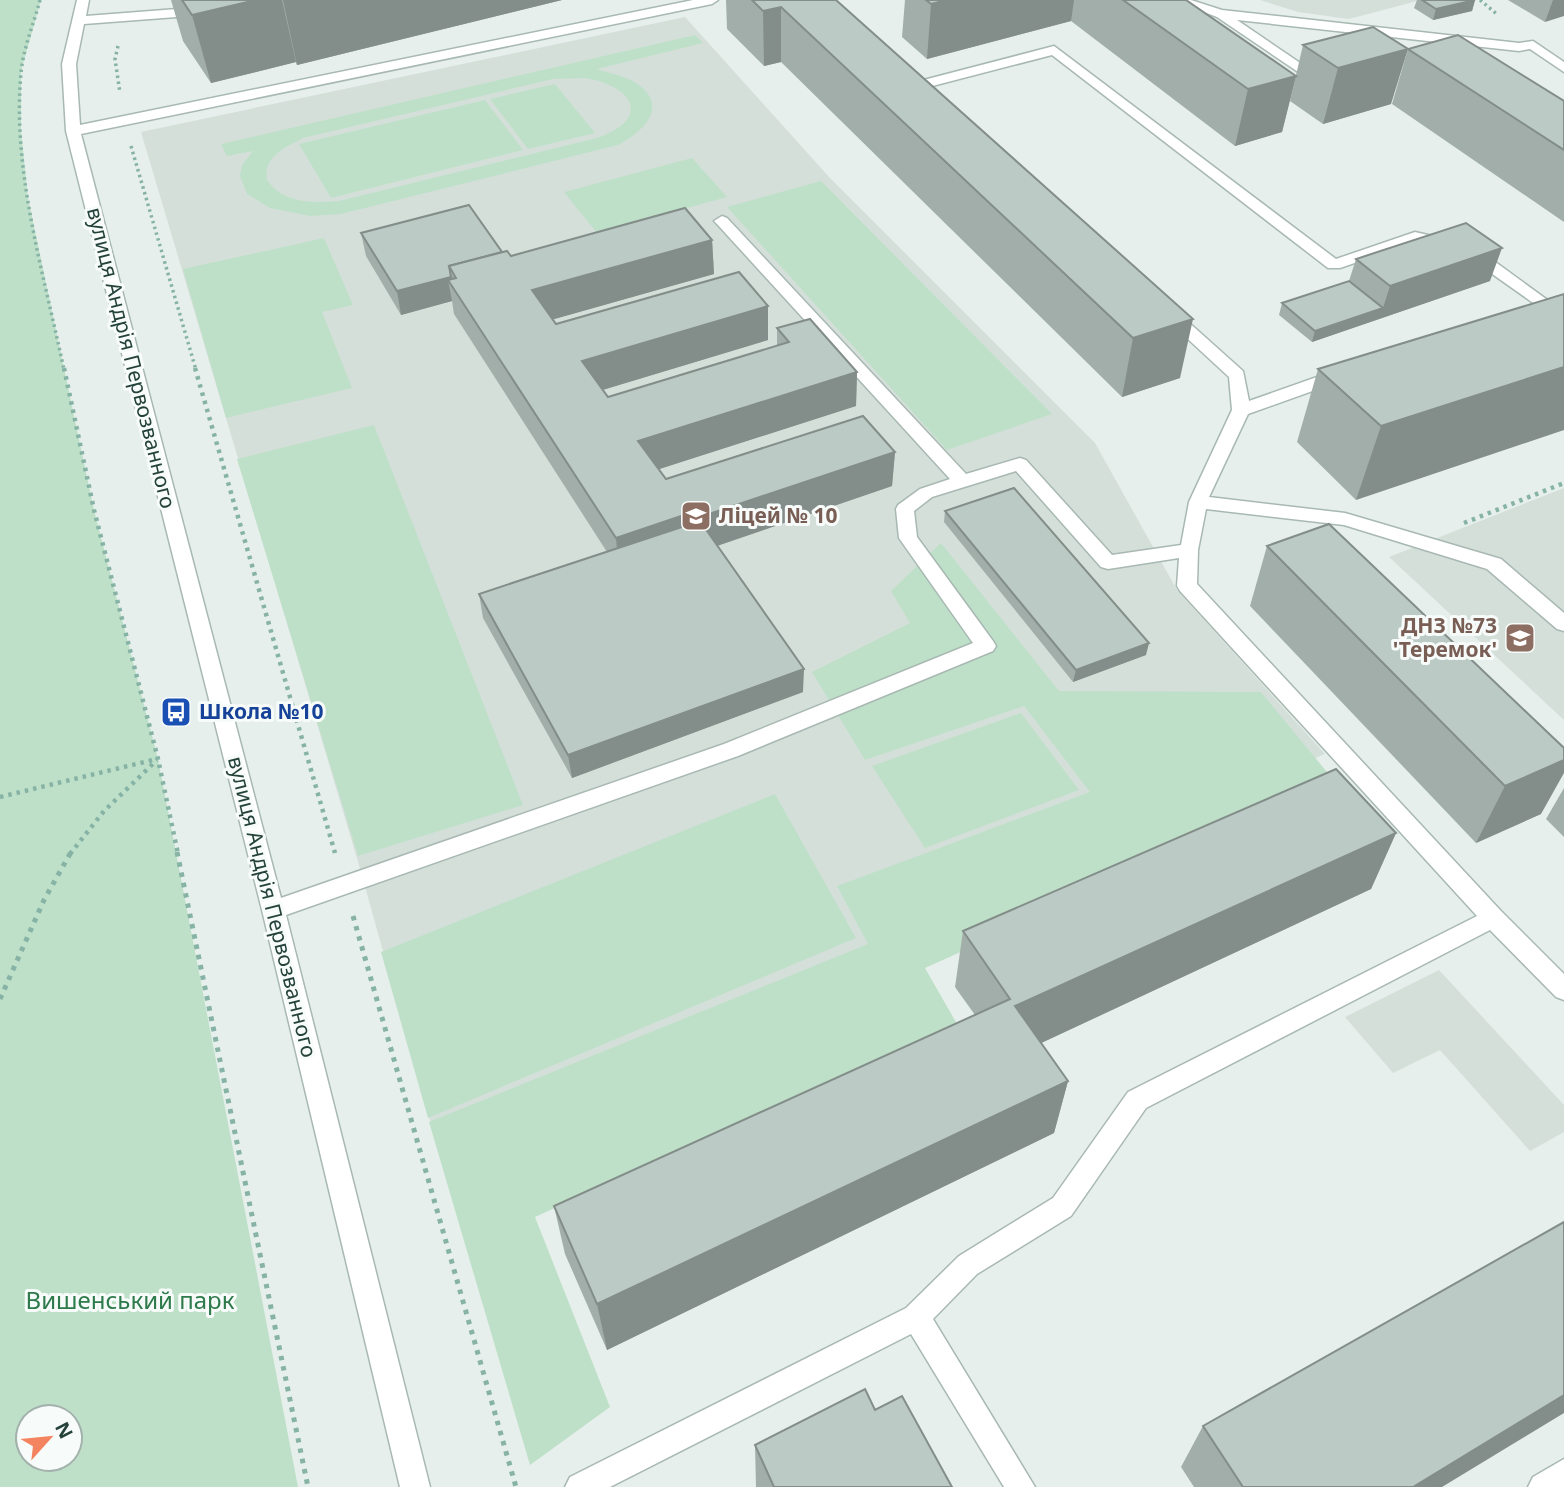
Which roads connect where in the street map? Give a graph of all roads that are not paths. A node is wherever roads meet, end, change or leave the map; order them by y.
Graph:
1 (712, 0) edge
2 (1178, 0) edge
3 (81, 10) edge
4 (217, 10) edge
5 (1220, 14) junction
6 (1519, 47) junction
7 (1482, 57) edge
8 (1564, 68) edge
9 (1337, 69) edge
10 (917, 86) edge
11 (73, 131) junction
12 (722, 221) dead end
13 (1564, 298) edge
14 (1155, 300) edge
15 (1545, 304) junction
16 (1519, 313) edge
17 (1360, 369) edge
18 (1241, 410) junction
19 (963, 482) junction
20 (1198, 502) junction
21 (1189, 550) junction
22 (1564, 624) edge
23 (273, 910) junction
24 (1493, 918) junction
25 (1564, 990) edge
26 (916, 1317) junction
27 (1564, 1473) edge
28 (415, 1487) edge
29 (580, 1487) edge
30 (1020, 1487) edge
31 (1543, 1487) edge

1 - 11 street
2 - 5 street
3 - 4 street
3 - 11 street, вулиця Андрія Первозванного
5 - 6 street
5 - 9 street
6 - 7 street
6 - 8 street
10 - 15 street
11 - 23 street, вулиця Андрія Первозванного
12 - 19 street
13 - 15 street
14 - 18 street
15 - 16 street
17 - 18 street
18 - 20 street
19 - 21 street
19 - 23 street
20 - 21 street
20 - 22 street
21 - 24 street
23 - 28 street, вулиця Андрія Первозванного
24 - 25 street
24 - 26 street
26 - 29 street
26 - 30 street
27 - 31 street

